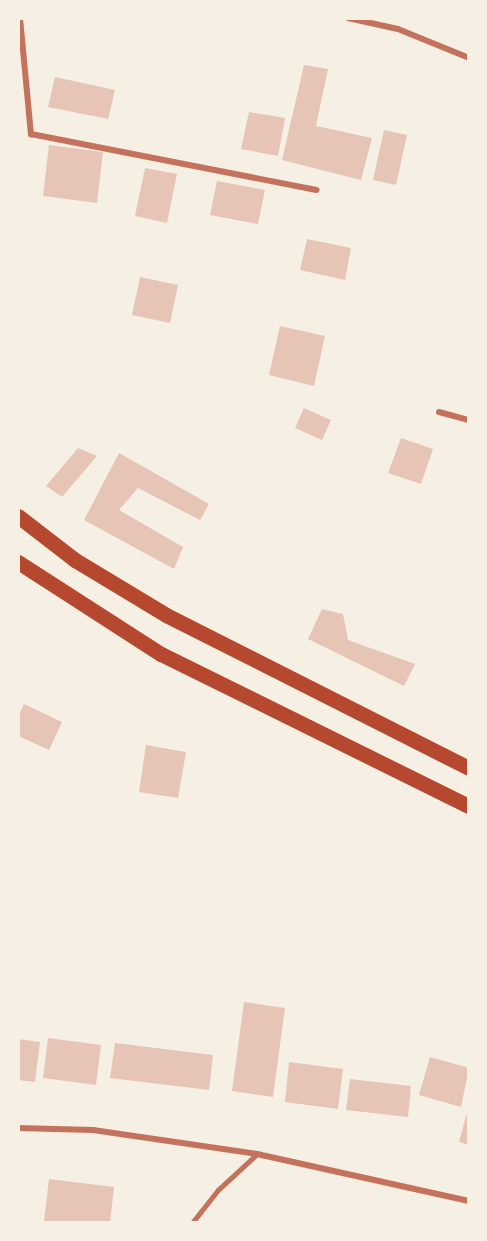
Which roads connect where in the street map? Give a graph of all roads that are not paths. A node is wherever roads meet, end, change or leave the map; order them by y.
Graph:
1 (20, 18) edge
2 (348, 18) edge
3 (469, 58) edge
4 (317, 190) dead end
5 (439, 412) dead end
6 (469, 420) edge
7 (18, 516) edge
8 (18, 562) edge
9 (469, 768) edge
10 (469, 806) edge
11 (18, 1128) edge
12 (257, 1154) junction
13 (469, 1201) edge
14 (192, 1223) edge

1 - 4 street
2 - 3 street
5 - 6 street
7 - 9 main road
8 - 10 main road
11 - 12 street
12 - 13 street
12 - 14 lane

